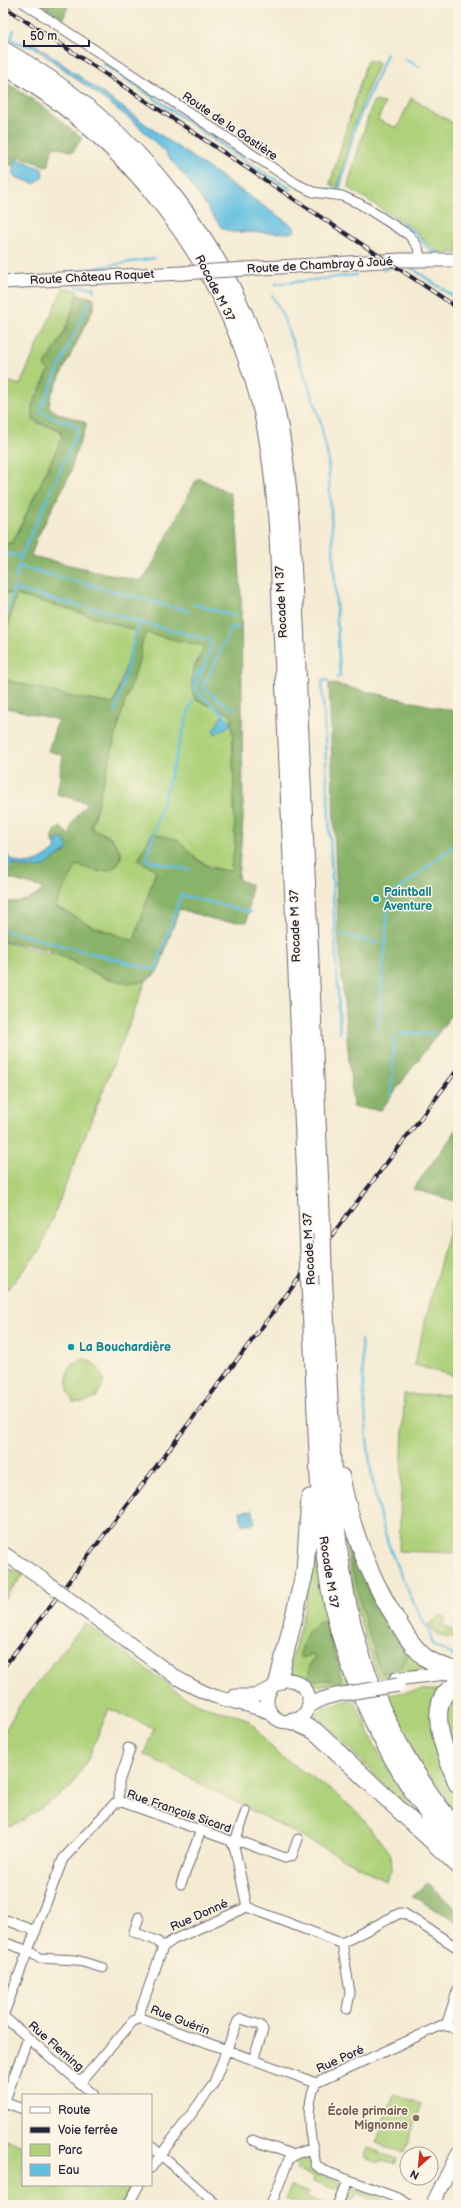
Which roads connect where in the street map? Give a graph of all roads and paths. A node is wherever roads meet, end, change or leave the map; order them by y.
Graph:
1 (24, 3) edge
2 (3, 50) edge
3 (3, 65) edge
4 (420, 260) junction
5 (458, 260) edge
6 (182, 272) joint
7 (3, 282) edge
8 (330, 1414) junction
9 (317, 1438) junction
10 (3, 1553) edge
11 (161, 1666) junction
12 (458, 1677) edge
13 (274, 1686) junction
14 (304, 1688) junction
15 (335, 1692) junction
16 (308, 1707) junction
17 (271, 1713) junction
18 (292, 1721) junction
19 (128, 1748) dead end
20 (458, 1785) edge
21 (119, 1802) junction
22 (246, 1811) dead end
23 (201, 1830) junction
24 (458, 1831) edge
25 (298, 1839) dead end
26 (234, 1844) junction
27 (458, 1852) edge
28 (458, 1865) edge
29 (181, 1884) dead end
30 (247, 1907) junction
31 (139, 1918) dead end
32 (3, 1922) edge
33 (36, 1931) junction
34 (3, 1942) edge
35 (342, 1942) junction
36 (163, 1947) junction
37 (458, 1948) edge
38 (29, 1951) junction
39 (103, 1968) dead end
40 (458, 1989) edge
41 (347, 2009) dead end
42 (3, 2016) edge
43 (137, 2020) junction
44 (446, 2026) junction
45 (458, 2029) edge
46 (28, 2038) junction
47 (227, 2051) junction
48 (253, 2060) junction
49 (80, 2083) junction
50 (316, 2083) junction
51 (93, 2094) edge
52 (4, 2102) edge
53 (22, 2109) edge
54 (252, 2140) dead end
55 (152, 2147) edge
56 (313, 2148) junction
57 (458, 2153) edge
58 (161, 2155) junction
59 (294, 2155) junction
60 (152, 2167) edge
61 (458, 2169) edge
62 (349, 2180) junction
63 (138, 2186) edge
64 (128, 2205) edge
65 (217, 2205) edge
66 (271, 2205) edge
67 (337, 2205) edge
68 (410, 2205) edge
69 (432, 2205) edge
70 (440, 2205) edge

1 - 4 street, Route de la Gastière
2 - 8 highway, Rocade M 37, bridge
3 - 9 highway, Rocade M 37, bridge
4 - 5 street, Route de Chambray à Joué
4 - 6 street, Route de Chambray à Joué, bridge
6 - 7 street, Route Château Roquet
8 - 12 highway
8 - 24 highway, Rocade M 37
9 - 13 highway
9 - 27 highway, Rocade M 37
10 - 11 street, bridge
11 - 13 street
11 - 17 street
12 - 15 street
12 - 20 highway
13 - 14 street
13 - 17 street
14 - 15 street
14 - 16 street
15 - 16 street
16 - 18 street
17 - 18 street
18 - 28 highway
19 - 21 street
21 - 23 street, Rue François Sicard
21 - 33 street, Rue François Sicard
22 - 26 street
23 - 26 street, Rue François Sicard
23 - 29 street
25 - 26 street
26 - 30 street, Rue François Sicard
30 - 35 street
30 - 36 street, Rue Donné
31 - 36 street, Rue Donné
32 - 33 street
33 - 38 street, Rue François Sicard
34 - 38 street
35 - 37 street
35 - 41 street
36 - 43 street, Rue Donné
38 - 39 street
38 - 42 street, Rue François Sicard
40 - 44 street
42 - 46 street, Rue Fleming
43 - 47 street, Rue Guérin
43 - 49 street, Rue Guérin
44 - 45 street
44 - 50 street, Rue Poré
46 - 49 street, Rue Fleming
46 - 52 street
47 - 48 street, Rue Guérin
47 - 48 street
47 - 58 street
48 - 50 street, Rue Guérin
49 - 51 street, Rue Fleming
50 - 56 street, Rue Poré
52 - 53 street
54 - 59 street
55 - 58 street
56 - 59 street
56 - 62 street, Rue Poré
57 - 69 street
58 - 60 street
58 - 65 street
59 - 66 street
61 - 70 street
62 - 67 street
62 - 68 street, Rue Poré
63 - 64 street

